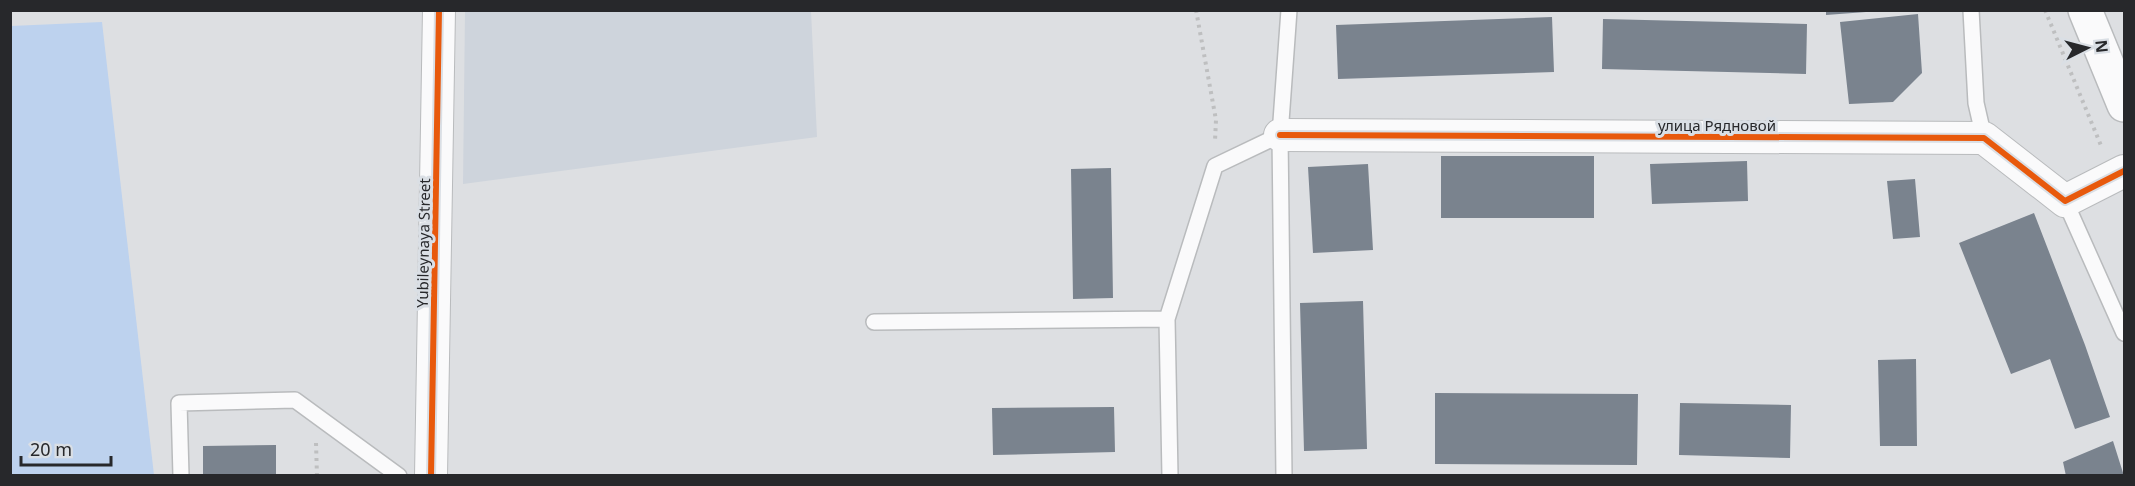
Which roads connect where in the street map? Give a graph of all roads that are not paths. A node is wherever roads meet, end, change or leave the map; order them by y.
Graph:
1 (439, 10) edge
2 (1289, 10) edge
3 (1971, 10) edge
4 (2085, 10) edge
5 (2124, 105) edge
6 (1280, 135) junction
7 (1984, 138) junction
8 (2119, 174) edge
9 (2065, 201) junction
10 (1167, 319) junction
11 (874, 322) dead end
12 (2124, 333) edge
13 (181, 476) edge
14 (399, 476) edge
15 (431, 476) edge
16 (1170, 476) edge
17 (1284, 476) edge

1 - 15 street, Yubileynaya Street
2 - 6 lane
3 - 7 lane
4 - 5 highway
6 - 7 street, улица Рядновой
6 - 10 lane
6 - 17 lane
7 - 9 street
8 - 9 street
9 - 12 lane
10 - 11 lane
10 - 16 lane
13 - 14 lane

